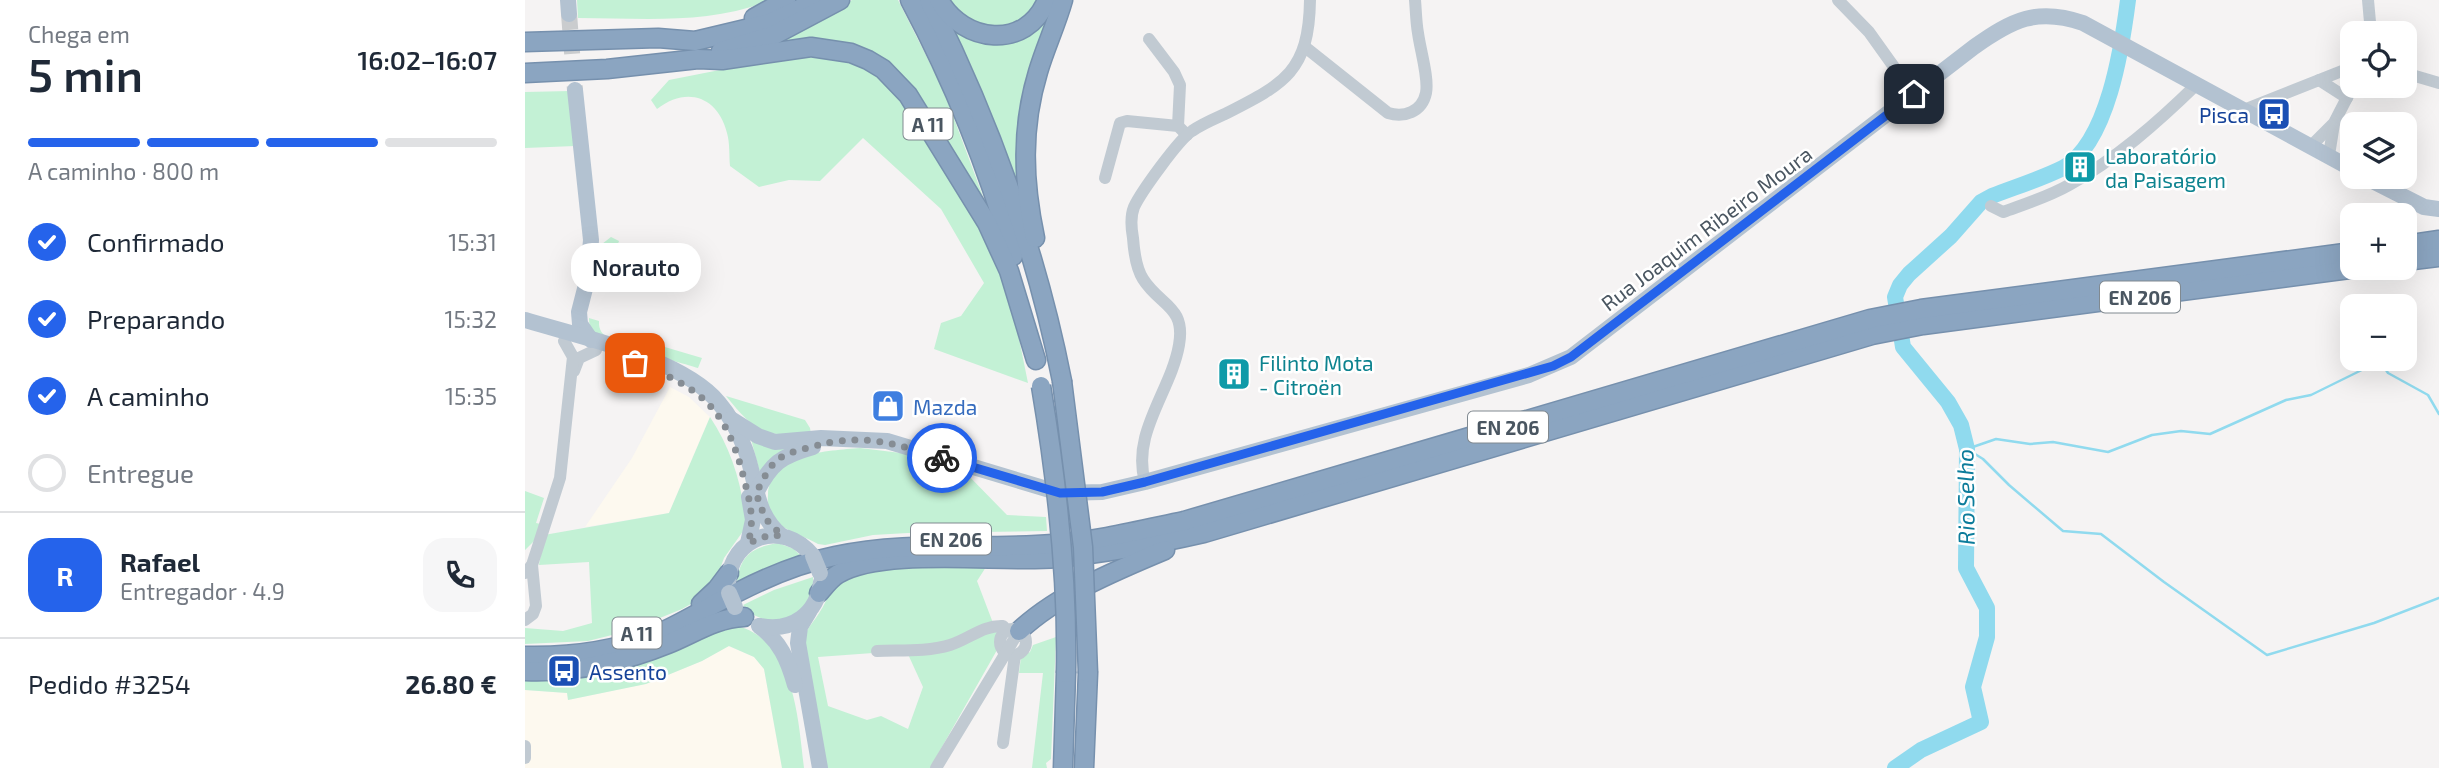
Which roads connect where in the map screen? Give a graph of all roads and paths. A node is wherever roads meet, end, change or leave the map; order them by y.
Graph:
1 (786, 0) edge
2 (818, 0) edge
3 (840, 0) edge
4 (910, 0) edge
5 (929, 0) edge
6 (939, 0) edge
7 (1047, 0) edge
8 (1063, 0) edge
9 (1310, 0) edge
10 (1415, 0) edge
11 (1838, 0) edge
12 (2368, 0) edge
13 (2370, 21) edge
14 (658, 38) junction
15 (1149, 39) dead end
16 (525, 42) edge
17 (1305, 47) junction
18 (698, 59) junction
19 (2340, 72) edge
20 (525, 73) edge
21 (2417, 77) edge
22 (2319, 80) junction
23 (2439, 83) edge
24 (2196, 85) junction
25 (575, 90) tunnel mouth
26 (1914, 94) junction
27 (2340, 94) edge
28 (2347, 98) edge
29 (2241, 111) junction
30 (2334, 123) junction
31 (1182, 130) junction
32 (2312, 145) junction
33 (2329, 155) junction
34 (2340, 162) edge
35 (1105, 178) dead end
36 (2389, 189) edge
37 (1991, 206) dead end
38 (2439, 209) edge
39 (2439, 240) edge
40 (2417, 243) edge
41 (2340, 254) edge
42 (2439, 257) edge
43 (2417, 260) edge
44 (2340, 270) edge
45 (579, 312) junction
46 (1922, 317) junction
47 (525, 320) edge
48 (1871, 327) junction
49 (525, 329) edge
50 (560, 335) junction
51 (1053, 338) junction
52 (593, 345) junction
53 (1036, 360) junction
54 (573, 375) junction
55 (731, 419) junction
56 (845, 439) junction
57 (1149, 480) junction
58 (756, 493) junction
59 (1204, 533) junction
60 (782, 536) junction
61 (748, 543) junction
62 (1098, 545) junction
63 (809, 551) junction
64 (528, 569) edge
65 (729, 573) junction
66 (819, 593) junction
67 (809, 612) junction
68 (747, 617) junction
69 (525, 620) edge
70 (1012, 631) junction
71 (525, 649) edge
72 (877, 651) dead end
73 (1010, 654) junction
74 (525, 656) edge
75 (525, 664) edge
76 (525, 671) edge
77 (1003, 743) dead end
78 (525, 746) edge
79 (525, 758) edge
80 (811, 768) edge
81 (820, 768) edge
82 (936, 768) edge
83 (1063, 768) edge
84 (1084, 768) edge

1 - 14 highway
2 - 14 highway
3 - 18 highway, A 11
4 - 53 highway, A 11
5 - 51 highway, A 11
6 - 7 highway
8 - 51 highway
9 - 17 street
10 - 17 street
11 - 26 street
12 - 13 street
14 - 16 highway
15 - 31 street
17 - 31 street
18 - 20 highway, A 11
18 - 53 highway, A 11
19 - 22 street
21 - 23 street
22 - 27 street
22 - 29 street
24 - 26 main road, Rua Joaquim Ribeiro Moura
24 - 29 main road, Rua Joaquim Ribeiro Moura
24 - 37 street
25 - 45 main road
26 - 57 main road, Rua Joaquim Ribeiro Moura
28 - 30 street
29 - 32 main road, Rua Joaquim Ribeiro Moura
30 - 32 street
30 - 33 street
31 - 35 street
31 - 57 street
32 - 33 main road, Rua Joaquim Ribeiro Moura
33 - 34 main road, Rua Joaquim Ribeiro Moura
36 - 38 main road
39 - 40 highway
41 - 46 highway, EN 206
42 - 43 highway
44 - 46 highway, EN 206
45 - 50 main road
45 - 52 main road
46 - 48 highway, EN 206
47 - 50 main road
48 - 59 highway, EN 206
48 - 62 highway, EN 206
49 - 50 main road
50 - 52 main road
50 - 54 street
51 - 84 highway, A 11, bridge
52 - 54 street
52 - 55 main road
52 - 61 main road
53 - 83 highway, A 11, bridge
54 - 64 street
55 - 56 main road
55 - 58 main road
56 - 57 main road, Rua Joaquim Ribeiro Moura
56 - 58 main road
58 - 60 main road
59 - 62 highway, EN 206
59 - 70 highway
60 - 61 main road
60 - 63 main road
61 - 65 main road
62 - 63 highway, EN 206
62 - 66 highway, EN 206
62 - 74 highway, A 11
62 - 75 highway, A 11
63 - 66 main road, bridge
64 - 69 street
65 - 68 main road, bridge
65 - 71 highway, A 11
66 - 67 main road
67 - 68 main road
67 - 81 main road
68 - 76 highway
68 - 80 main road
70 - 72 street
70 - 73 street
73 - 77 street
73 - 82 street
78 - 79 street

